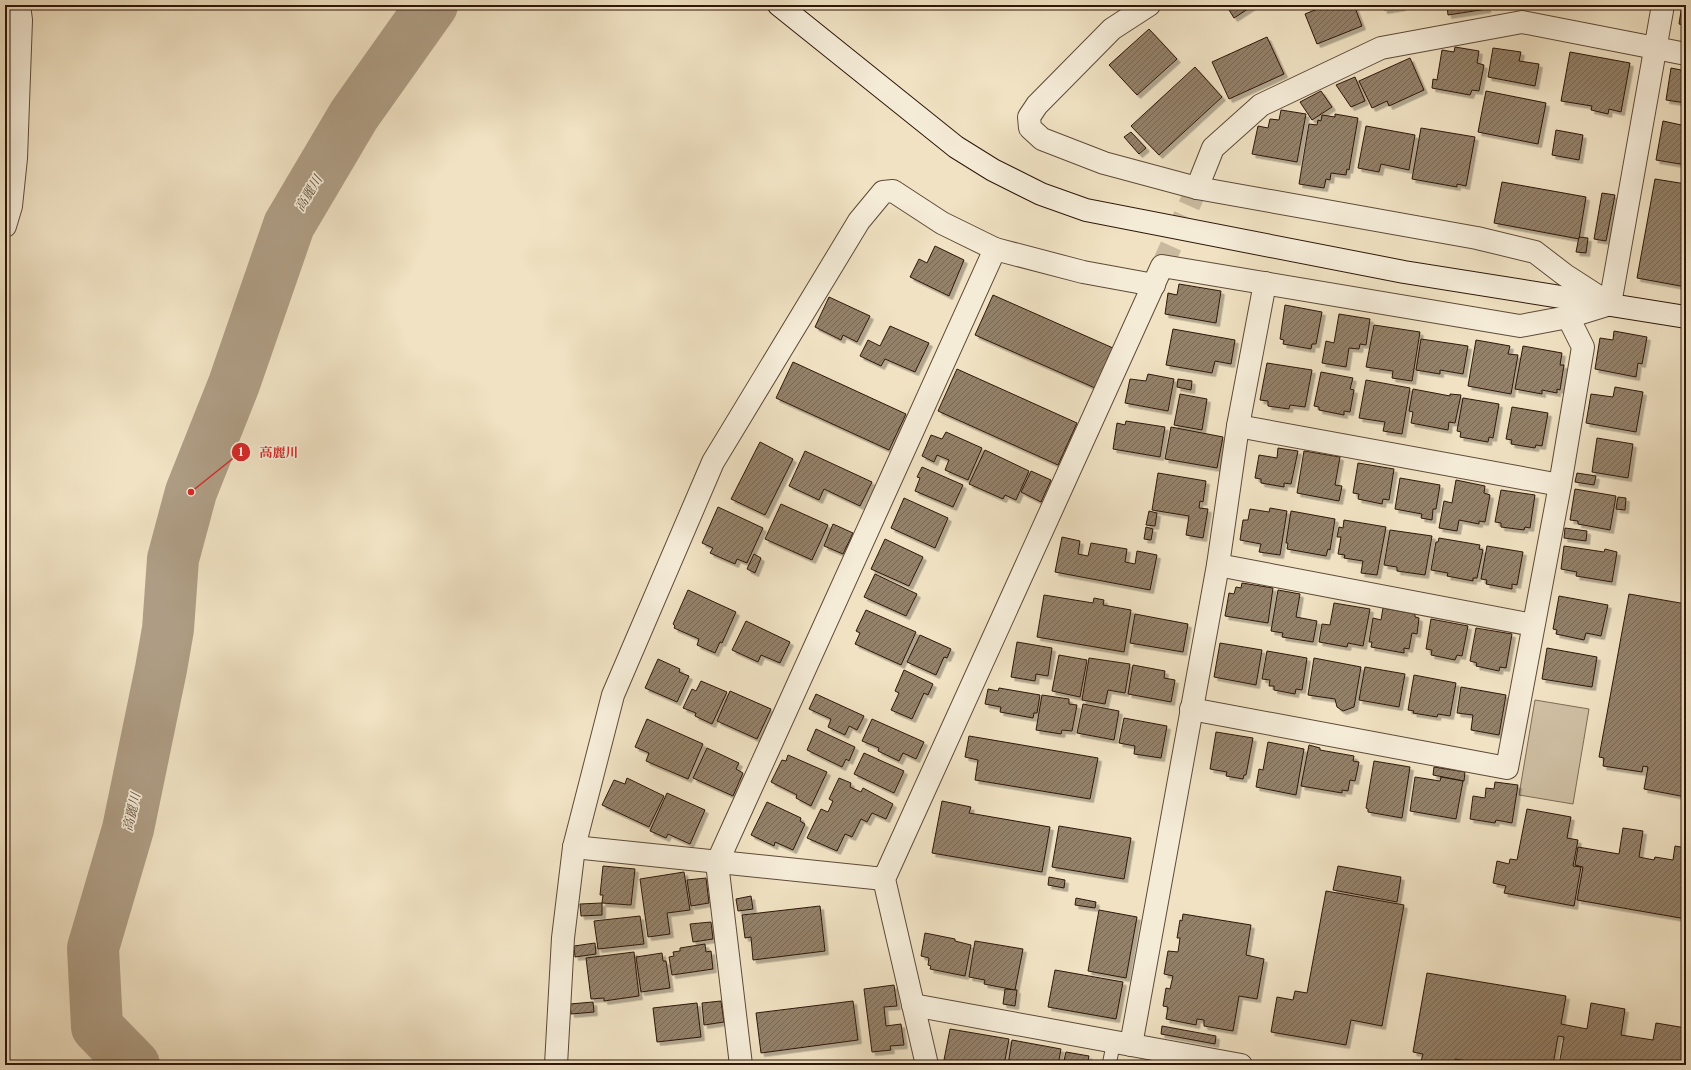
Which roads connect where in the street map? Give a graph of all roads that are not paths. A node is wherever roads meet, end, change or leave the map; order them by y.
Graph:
1 (20, 5) edge
2 (779, 5) edge
3 (1149, 5) edge
4 (1663, 5) edge
5 (1521, 14) edge
6 (13, 32) edge
7 (1654, 48) junction
8 (1686, 54) edge
9 (1197, 188) junction
10 (5, 226) edge
11 (995, 249) junction
12 (1265, 283) junction
13 (1154, 285) junction
14 (1610, 304) junction
15 (1568, 317) junction
16 (1686, 317) edge
17 (1238, 426) junction
18 (1560, 485) junction
19 (1218, 565) junction
20 (1533, 625) junction
21 (1191, 709) junction
22 (574, 847) junction
23 (717, 863) junction
24 (884, 879) junction
25 (913, 1005) junction
26 (1122, 1043) junction
27 (1233, 1064) edge
28 (556, 1065) edge
29 (741, 1065) edge
30 (927, 1065) edge
31 (1109, 1065) edge

1 - 6 street
2 - 14 street
3 - 9 street
4 - 7 street
5 - 7 street
5 - 9 street
6 - 10 street
7 - 8 street
7 - 14 street
9 - 14 street
11 - 13 street
11 - 22 street
11 - 23 street
12 - 13 street
12 - 15 street
12 - 17 street
13 - 24 street
14 - 15 street
14 - 16 street
15 - 18 street
17 - 18 street
17 - 19 street
18 - 20 street
19 - 20 street
19 - 21 street
20 - 21 street
21 - 26 street
22 - 23 street
22 - 28 street
23 - 24 street
23 - 29 street
24 - 25 street
25 - 26 street
25 - 30 street
26 - 27 street
26 - 31 lane

